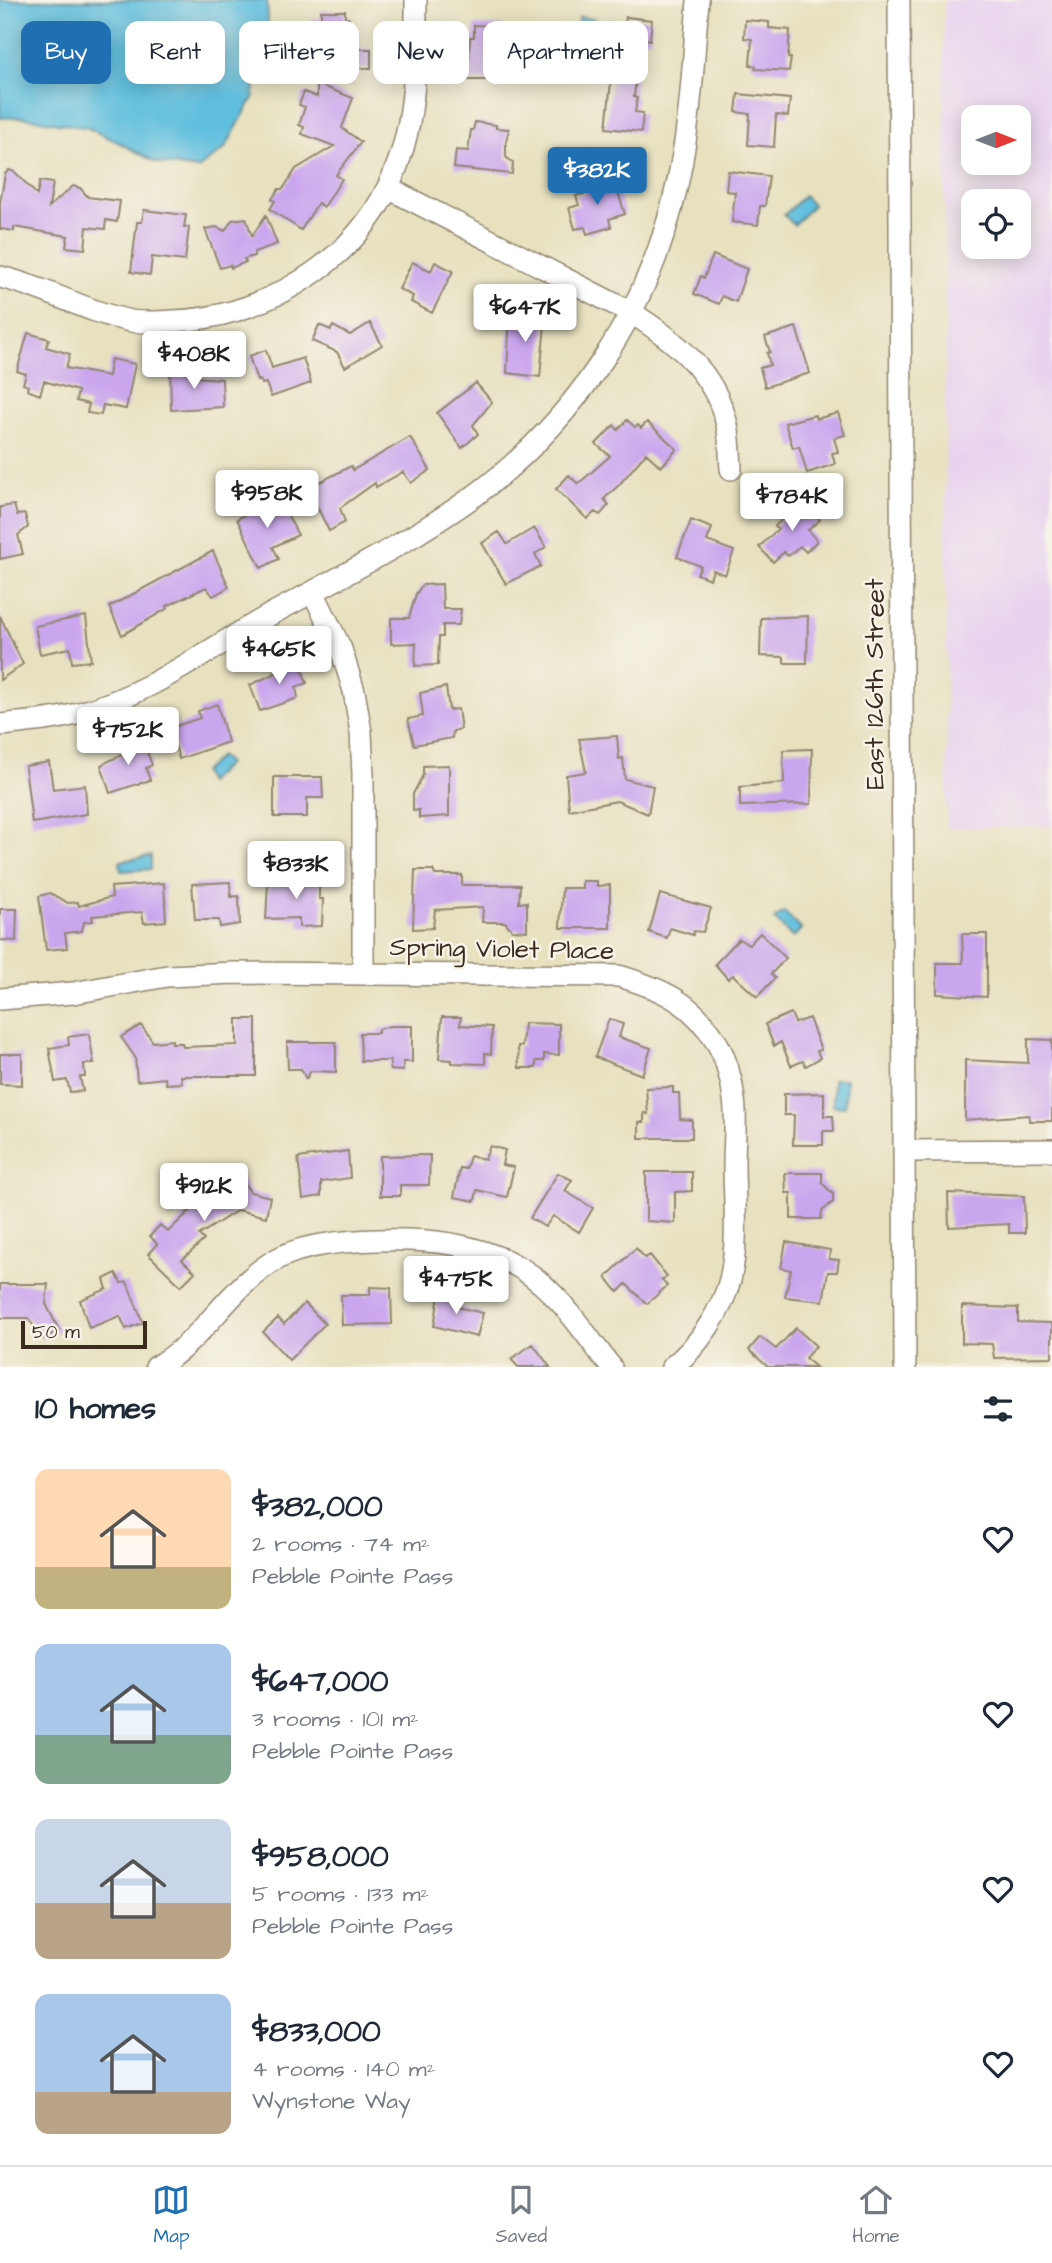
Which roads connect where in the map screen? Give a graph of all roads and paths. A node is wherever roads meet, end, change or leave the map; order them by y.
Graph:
1 (415, 0) edge
2 (698, 0) edge
3 (899, 0) edge
4 (388, 188) junction
5 (0, 277) edge
6 (630, 312) junction
7 (731, 469) dead end
8 (313, 592) junction
9 (0, 725) edge
10 (363, 974) junction
11 (0, 999) edge
12 (1052, 1150) edge
13 (904, 1151) junction
14 (156, 1367) edge
15 (611, 1367) edge
16 (672, 1367) edge
17 (905, 1367) edge

1 - 4 street
2 - 6 street
3 - 13 street, East 126th Street
4 - 5 street
4 - 6 street
6 - 7 street
6 - 8 street
8 - 9 street
8 - 10 street
10 - 11 street, Spring Violet Place
10 - 16 street, Spring Violet Place
12 - 13 street
13 - 17 street, East 126th Street
14 - 15 street

